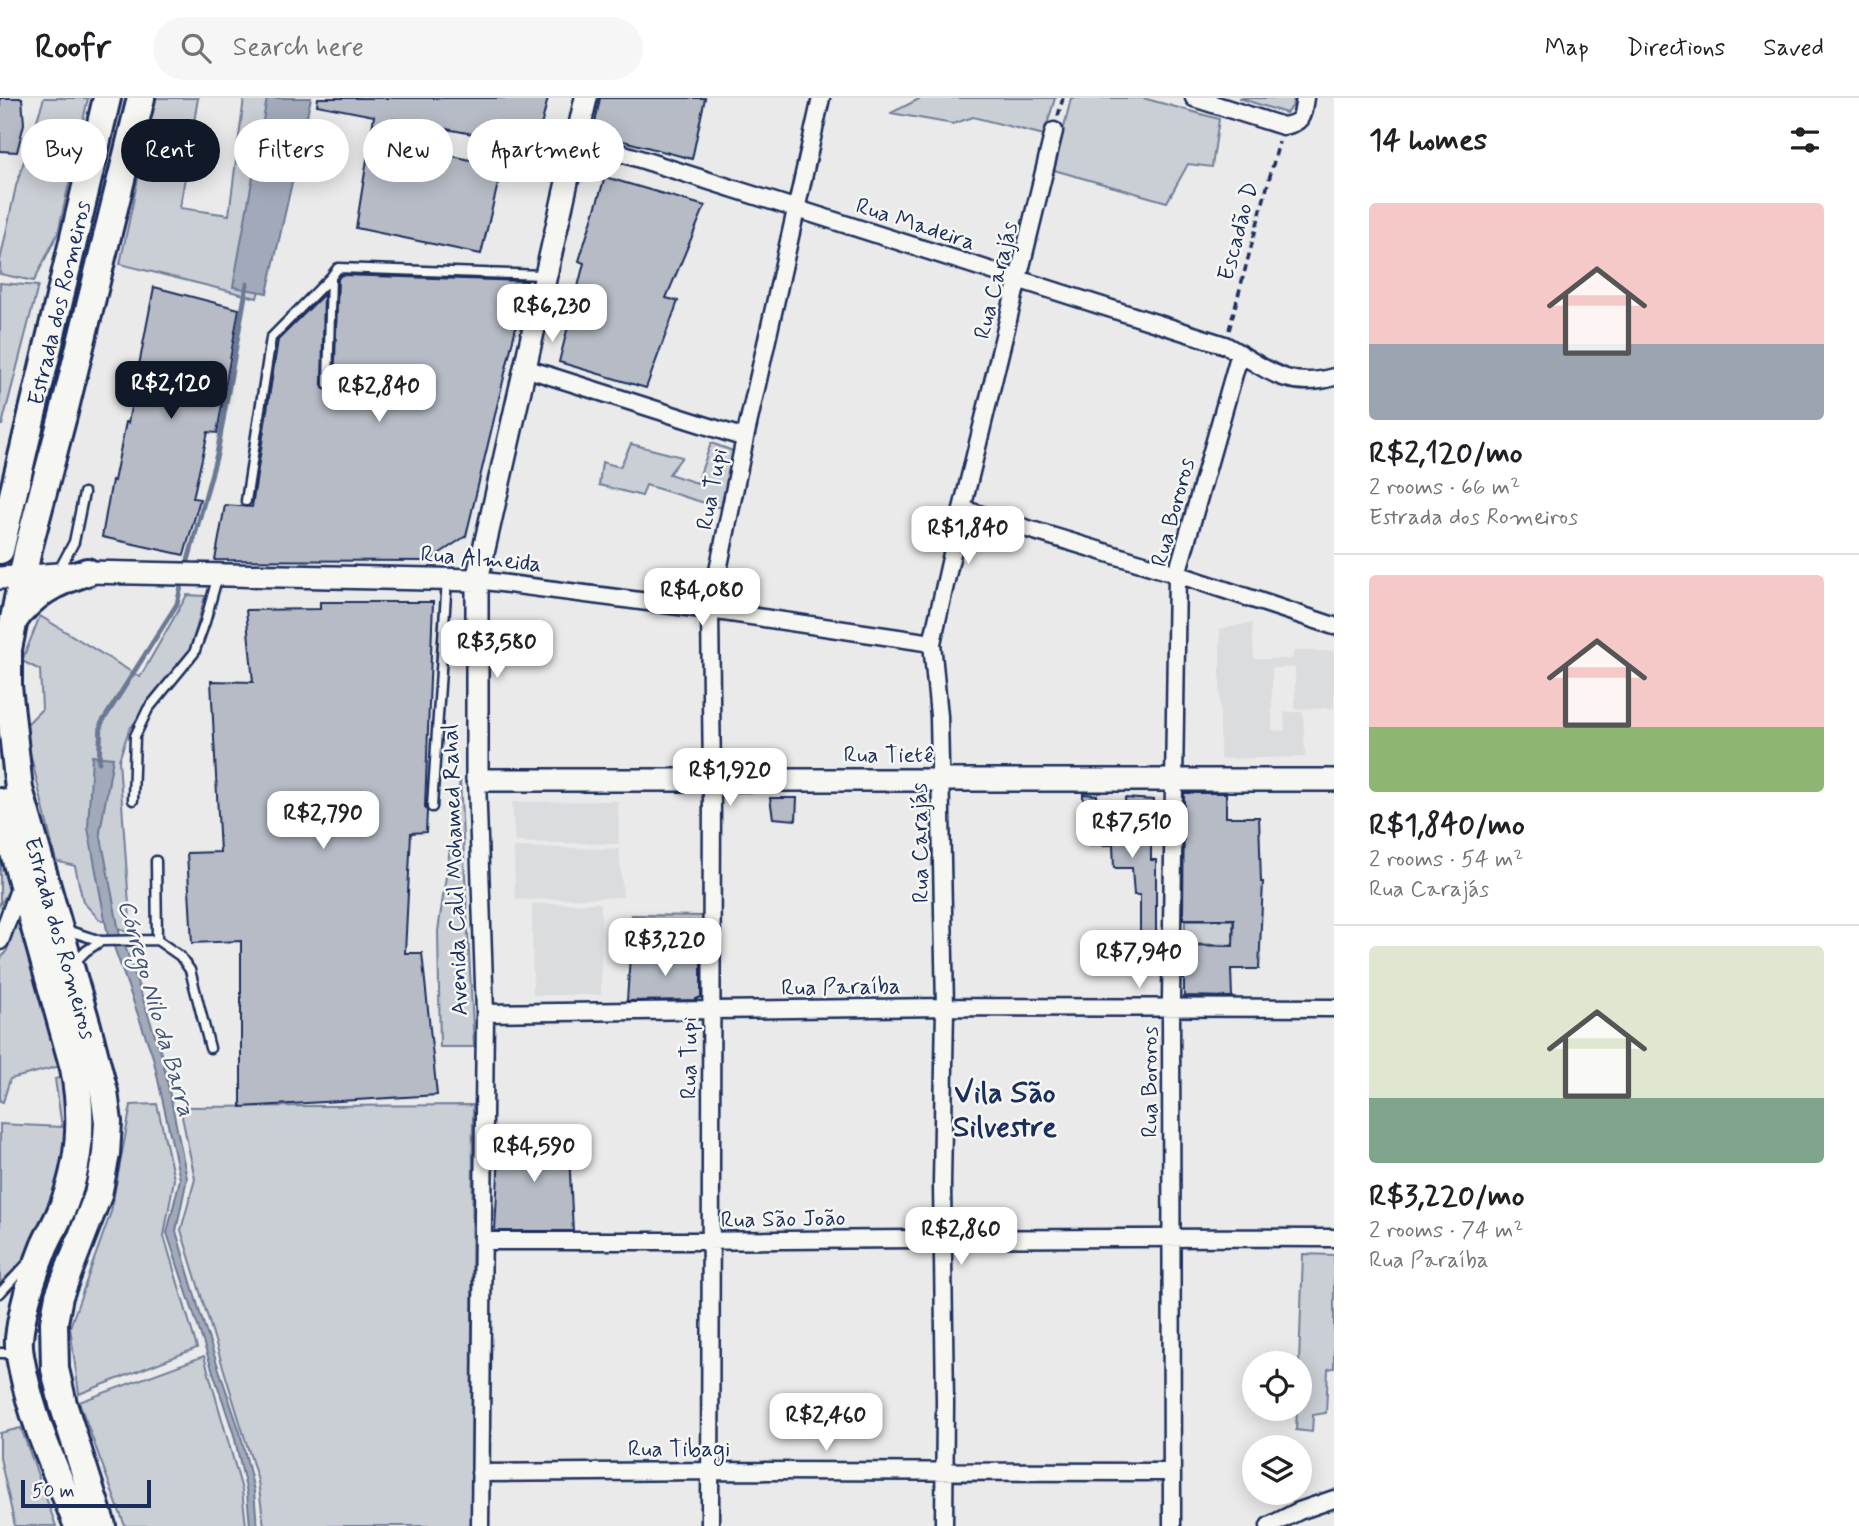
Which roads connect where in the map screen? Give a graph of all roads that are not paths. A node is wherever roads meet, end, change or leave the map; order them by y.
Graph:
1 (107, 98) edge
2 (141, 98) edge
3 (586, 98) edge
4 (821, 98) edge
5 (1195, 98) edge
6 (1305, 98) edge
7 (581, 119) edge
8 (1054, 131) dead end
9 (624, 154) edge
10 (567, 182) edge
11 (795, 208) junction
12 (546, 275) junction
13 (331, 277) junction
14 (1019, 279) junction
15 (1240, 353) junction
16 (525, 368) junction
17 (1334, 376) edge
18 (328, 384) dead end
19 (744, 438) junction
20 (84, 493) dead end
21 (246, 501) dead end
22 (5, 503) edge
23 (962, 509) junction
24 (28, 549) junction
25 (0, 550) edge
26 (88, 572) junction
27 (57, 573) junction
28 (1177, 574) junction
29 (218, 575) junction
30 (11, 578) edge
31 (447, 579) junction
32 (477, 580) junction
33 (710, 610) junction
34 (13, 621) junction
35 (1334, 626) edge
36 (932, 643) junction
37 (477, 780) junction
38 (712, 780) junction
39 (940, 780) junction
40 (1175, 780) junction
41 (1334, 780) edge
42 (133, 800) dead end
43 (0, 802) edge
44 (432, 807) dead end
45 (156, 861) dead end
46 (22, 881) junction
47 (58, 928) junction
48 (104, 940) junction
49 (157, 940) junction
50 (0, 942) edge
51 (71, 967) junction
52 (945, 1007) junction
53 (1171, 1008) junction
54 (1334, 1009) edge
55 (710, 1010) junction
56 (485, 1013) junction
57 (210, 1048) dead end
58 (1172, 1237) junction
59 (1334, 1238) edge
60 (942, 1240) junction
61 (484, 1241) junction
62 (712, 1242) junction
63 (44, 1247) junction
64 (0, 1293) edge
65 (24, 1304) junction
66 (54, 1322) junction
67 (10, 1353) edge
68 (710, 1471) junction
69 (944, 1472) junction
70 (1171, 1472) junction
71 (480, 1473) junction
72 (1334, 1499) edge
73 (78, 1526) edge
74 (102, 1526) edge
75 (480, 1526) edge
76 (710, 1526) edge
77 (944, 1526) edge
78 (1172, 1526) edge
79 (1269, 1526) edge

1 - 22 main road, Estrada dos Romeiros
2 - 24 main road, Estrada dos Romeiros
3 - 7 street, Avenida Calil Mohamed Rahal
4 - 11 street, Rua Tupi
5 - 6 street
8 - 14 street, Rua Carajás
9 - 11 street, Rua Madeira
10 - 12 street, Avenida Calil Mohamed Rahal
11 - 14 street, Rua Madeira
11 - 19 street, Rua Tupi
12 - 13 lane
12 - 16 street, Avenida Calil Mohamed Rahal
13 - 18 lane
13 - 21 lane
14 - 15 street, Rua Madeira
14 - 23 street, Rua Carajás
15 - 17 street, Rua Madeira
15 - 28 street, Rua Bororos
16 - 19 street
16 - 32 street, Avenida Calil Mohamed Rahal
19 - 33 street, Rua Tupi
20 - 27 lane
22 - 24 main road
22 - 25 main road, Estrada dos Romeiros
23 - 28 street
23 - 36 street, Rua Carajás
24 - 27 main road
24 - 30 main road, Estrada dos Romeiros
26 - 27 street, Rua Almeida
26 - 29 street, Rua Almeida
26 - 34 main road
27 - 30 street, Rua Almeida
28 - 35 street
28 - 40 street, Rua Bororos
29 - 31 street, Rua Almeida
29 - 42 lane
30 - 34 main road, Estrada dos Romeiros
31 - 32 street, Rua Almeida
31 - 44 lane
32 - 33 street, Rua Almeida
32 - 37 street, Avenida Calil Mohamed Rahal
33 - 36 street, Rua Almeida
33 - 38 street, Rua Tupi
34 - 47 main road, Estrada dos Romeiros
36 - 39 street, Rua Carajás
37 - 38 street, Rua Tietê
37 - 56 street, Avenida Calil Mohamed Rahal
38 - 39 street, Rua Tietê
38 - 55 street, Rua Tupi
39 - 40 street, Rua Tietê
39 - 52 street, Rua Carajás
40 - 41 street, Rua Tietê
40 - 53 street, Rua Bororos
43 - 46 main road, Estrada dos Romeiros
45 - 49 lane
46 - 50 street
46 - 63 main road, Estrada dos Romeiros
47 - 48 lane
47 - 51 main road, Estrada dos Romeiros
48 - 49 lane
48 - 51 lane
49 - 57 lane
51 - 66 main road, Estrada dos Romeiros
52 - 53 street, Rua Paraíba
52 - 55 street, Rua Paraíba
52 - 60 street, Rua Carajás
53 - 54 street, Rua Paraíba
53 - 58 street, Rua Bororos
55 - 56 street, Rua Paraíba
55 - 62 street, Rua Tupi
56 - 61 street, Avenida Calil Mohamed Rahal
58 - 59 street, Rua São João
58 - 60 street, Rua São João
58 - 70 street, Rua Bororos
60 - 62 street, Rua São João
60 - 69 street, Rua Carajás
61 - 62 street, Rua São João
61 - 71 street, Avenida Calil Mohamed Rahal
62 - 68 street, Rua Tupi
63 - 64 lane
63 - 65 main road, Estrada dos Romeiros
65 - 66 main road
65 - 67 main road, Estrada dos Romeiros
66 - 74 main road, Estrada dos Romeiros
67 - 73 main road, Estrada dos Romeiros
68 - 69 street, Rua Tibagi
68 - 71 street, Rua Tibagi
68 - 76 street, Rua Tupi
69 - 70 street, Rua Tibagi
69 - 77 street, Rua Carajás
70 - 78 street, Rua Bororos
71 - 75 street, Avenida Calil Mohamed Rahal
72 - 79 street

